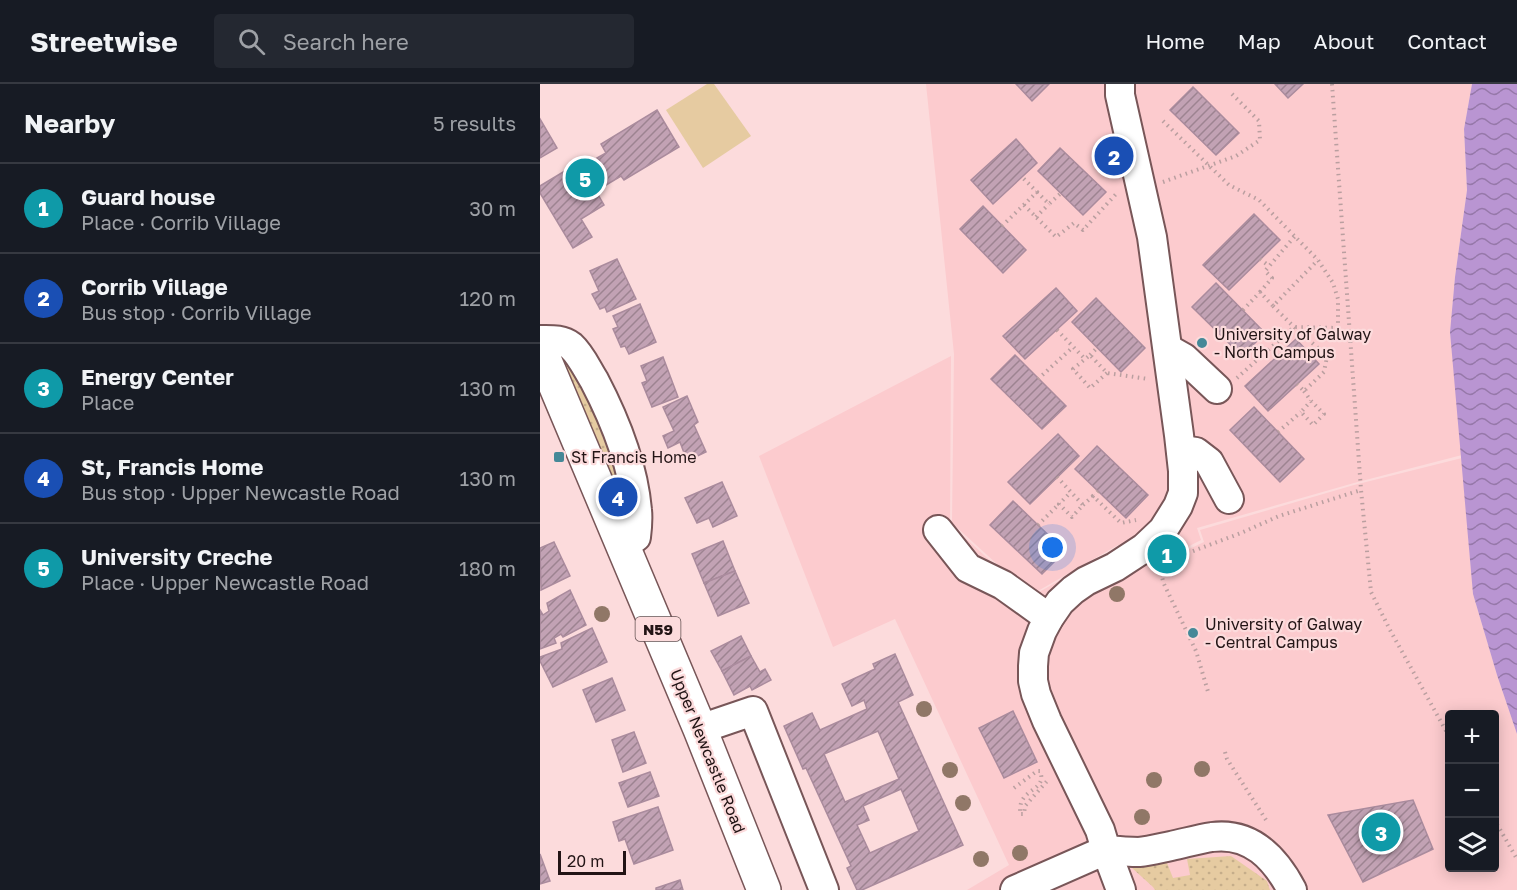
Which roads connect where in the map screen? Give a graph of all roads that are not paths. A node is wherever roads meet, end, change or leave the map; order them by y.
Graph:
1 (1120, 84) edge
2 (540, 340) edge
3 (540, 349) edge
4 (1168, 349) junction
5 (1217, 389) road end
6 (1181, 450) junction
7 (1228, 499) dead end
8 (938, 530) dead end
9 (623, 545) junction
10 (1048, 618) junction
11 (700, 729) junction
12 (1106, 850) junction
13 (764, 890) edge
14 (824, 890) edge
15 (1015, 890) edge
16 (1121, 890) edge
17 (1292, 890) edge

1 - 4 street
2 - 9 street
3 - 9 main road, Upper Newcastle Road / N59
4 - 5 street
4 - 6 street
6 - 7 street
6 - 10 street
8 - 10 street
9 - 11 main road, Upper Newcastle Road / N59
10 - 12 street
11 - 13 main road, Upper Newcastle Road / N59
11 - 14 street
12 - 15 street
12 - 16 street
12 - 17 street

